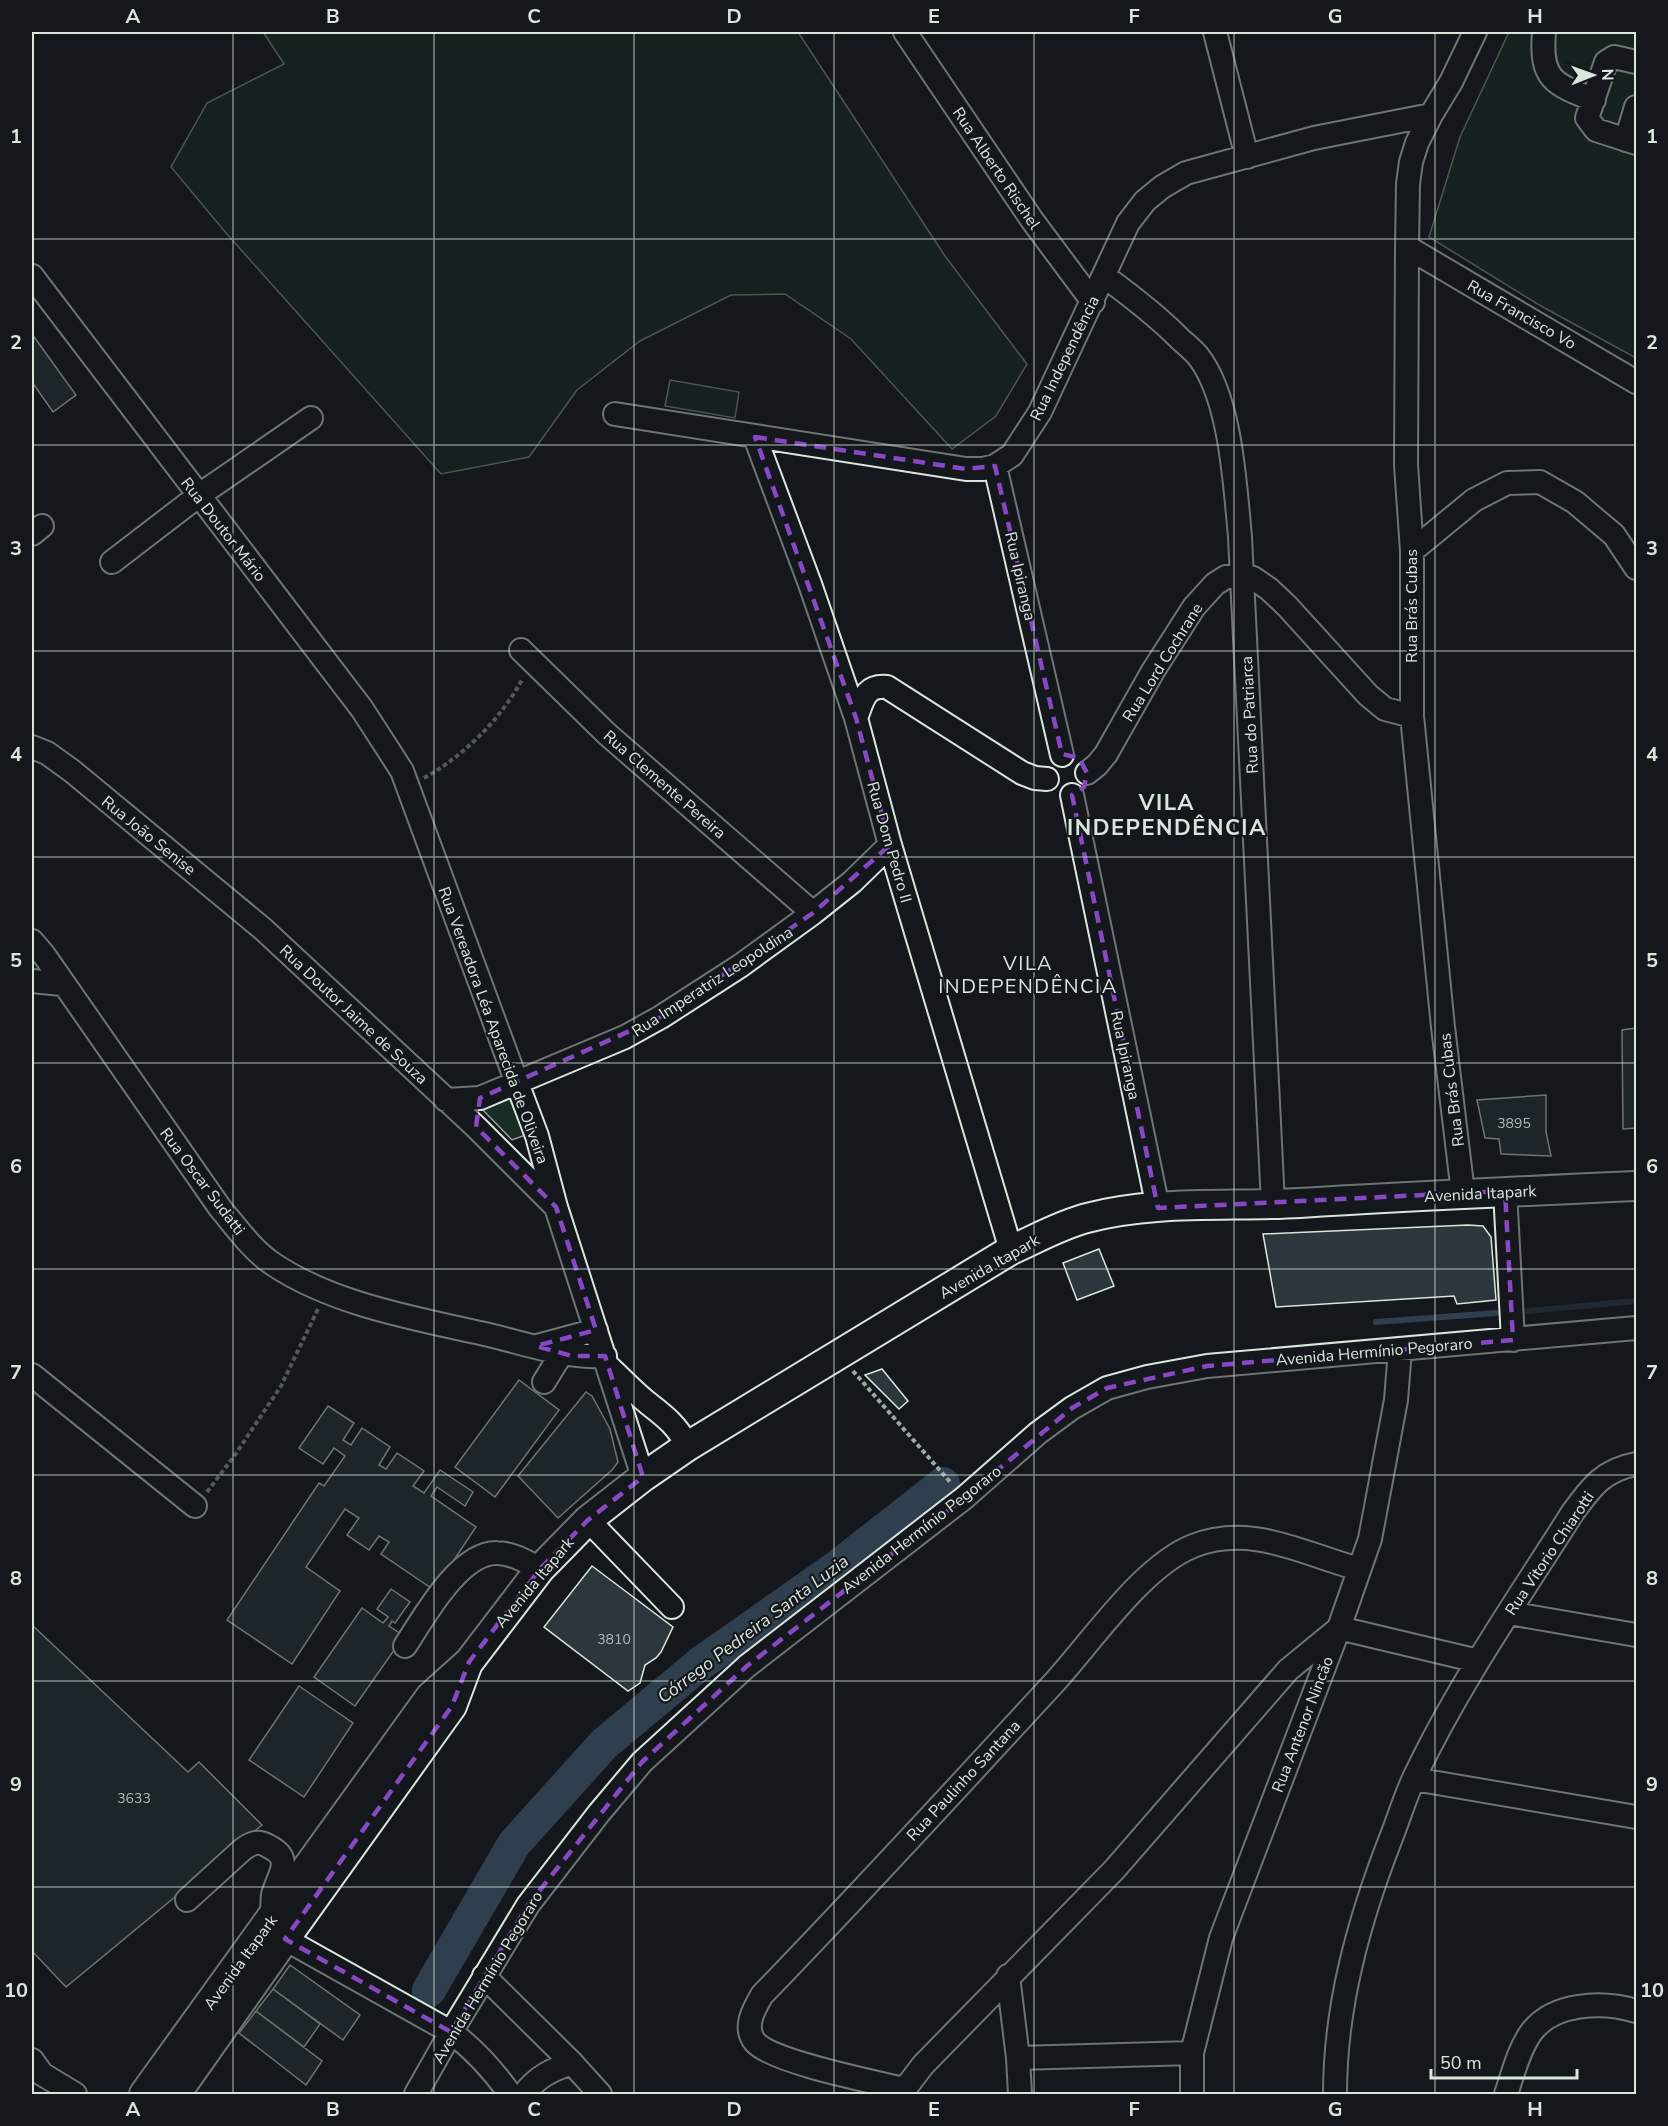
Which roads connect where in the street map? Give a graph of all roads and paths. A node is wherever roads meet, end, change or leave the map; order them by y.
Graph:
1 (905, 32) edge
2 (1215, 32) edge
3 (1475, 32) edge
4 (1544, 32) edge
5 (1636, 62) edge
6 (1593, 100) junction
7 (1636, 107) edge
8 (1431, 115) junction
9 (1631, 141) edge
10 (1247, 157) junction
11 (1407, 247) junction
12 (32, 276) edge
13 (1104, 276) junction
14 (1092, 302) junction
15 (1636, 382) edge
16 (615, 414) dead end
17 (311, 418) dead end
18 (755, 437) junction
19 (995, 466) junction
20 (198, 496) junction
21 (1412, 551) junction
22 (112, 562) dead end
23 (1636, 568) edge
24 (1243, 575) junction
25 (526, 656) joint
26 (1412, 716) junction
27 (856, 718) junction
28 (32, 747) edge
29 (1062, 755) junction
30 (1088, 773) junction
31 (1047, 779) junction
32 (408, 787) junction
33 (1072, 795) junction
34 (890, 845) junction
35 (813, 913) junction
36 (263, 929) joint
37 (32, 941) edge
38 (32, 981) edge
39 (62, 984) junction
40 (517, 1083) junction
41 (480, 1098) junction
42 (446, 1100) junction
43 (476, 1127) junction
44 (537, 1136) junction
45 (506, 1156) junction
46 (1636, 1186) edge
47 (1505, 1191) junction
48 (1463, 1193) junction
49 (1273, 1204) junction
50 (556, 1206) junction
51 (1158, 1208) junction
52 (1011, 1250) junction
53 (326, 1292) junction
54 (1636, 1328) edge
55 (596, 1330) junction
56 (1513, 1340) junction
57 (536, 1346) junction
58 (1400, 1350) junction
59 (562, 1353) junction
60 (839, 1354) junction
61 (607, 1361) junction
62 (32, 1375) edge
63 (544, 1382) dead end
64 (688, 1446) junction
65 (1636, 1464) edge
66 (644, 1477) junction
67 (964, 1498) junction
68 (195, 1506) joint
69 (588, 1520) junction
70 (540, 1569) junction
71 (1359, 1569) junction
72 (672, 1607) dead end
73 (1509, 1613) junction
74 (1339, 1628) junction
75 (1636, 1635) edge
76 (405, 1646) dead end
77 (1478, 1661) junction
78 (1414, 1779) junction
79 (1636, 1817) edge
80 (188, 1899) dead end
81 (278, 1928) junction
82 (484, 1976) junction
83 (1008, 1976) junction
84 (1636, 2011) edge
85 (451, 2032) junction
86 (1192, 2054) junction
87 (1018, 2058) junction
88 (32, 2060) edge
89 (572, 2063) junction
90 (902, 2092) edge
91 (75, 2094) edge
92 (144, 2094) edge
93 (176, 2094) edge
94 (417, 2094) edge
95 (510, 2094) edge
96 (524, 2094) edge
97 (600, 2094) edge
98 (1020, 2094) edge
99 (1192, 2094) edge
100 (1335, 2094) edge
101 (1506, 2094) edge

1 - 14 street, Rua Alberto Rischel
2 - 10 street
3 - 8 street, Rua Brás Cubas
4 - 6 street
5 - 6 street
6 - 9 street
7 - 9 street
8 - 10 street, Rua Independência
8 - 11 street, Rua Brás Cubas
10 - 13 street, Rua Independência
11 - 15 street, Rua Francisco Vo
11 - 21 street, Rua Brás Cubas
12 - 20 street, Rua Doutor Mário
13 - 14 street, Rua Independência
13 - 24 street, Rua do Patriarca
14 - 19 street, Rua Independência
16 - 18 street
17 - 20 street
18 - 19 street
18 - 27 street, Rua Dom Pedro II
19 - 29 street, Rua Ipiranga
20 - 22 street
20 - 32 street, Rua Doutor Mário
21 - 23 street
21 - 26 street, Rua Brás Cubas
24 - 26 street
24 - 30 street, Rua Lord Cochrane
24 - 49 street, Rua do Patriarca
25 - 32 path
25 - 35 street, Rua Clemente Pereira
26 - 48 street, Rua Brás Cubas
27 - 31 street
27 - 34 street, Rua Dom Pedro II
28 - 36 street, Rua João Senise
29 - 30 street
29 - 31 street
30 - 33 street
31 - 33 street
32 - 40 street, Rua Vereadora Léa Aparecida de Oliveira
33 - 51 street, Rua Ipiranga
34 - 35 street, Rua Imperatriz Leopoldina
34 - 52 street, Rua Dom Pedro II
35 - 40 street, Rua Imperatriz Leopoldina
36 - 42 street, Rua Doutor Jaime de Souza
37 - 39 street, Rua Oscar Sudatti
38 - 39 street
39 - 53 street, Rua Oscar Sudatti
40 - 41 street, Rua Imperatriz Leopoldina
40 - 44 street, Rua Vereadora Léa Aparecida de Oliveira
41 - 42 street
41 - 43 street
42 - 43 street, Rua Doutor Jaime de Souza
43 - 45 street, Rua Doutor Jaime de Souza
44 - 45 street
44 - 50 street, Rua Vereadora Léa Aparecida de Oliveira
45 - 50 street, Rua Doutor Jaime de Souza
46 - 47 main road, Avenida Itapark
47 - 48 main road, Avenida Itapark
47 - 56 street
48 - 49 main road, Avenida Itapark
49 - 51 main road, Avenida Itapark
50 - 55 street, Rua Vereadora Léa Aparecida de Oliveira
51 - 52 main road, Avenida Itapark
52 - 60 main road, Avenida Itapark
53 - 57 street, Rua Oscar Sudatti
53 - 68 path
54 - 56 street, Avenida Hermínio Pegoraro
55 - 57 street, Rua Oscar Sudatti
55 - 61 street, Rua Vereadora Léa Aparecida de Oliveira
56 - 58 street, Avenida Hermínio Pegoraro
57 - 59 street, Rua Oscar Sudatti
58 - 67 street, Avenida Hermínio Pegoraro
58 - 71 street, Rua Antenor Nincão
59 - 61 street, Rua Oscar Sudatti
59 - 63 street
60 - 64 main road, Avenida Itapark
60 - 67 path
61 - 64 street, Rua Vereadora Léa Aparecida de Oliveira
61 - 66 street, Rua Vereadora Léa Aparecida de Oliveira
62 - 68 street
64 - 66 main road, Avenida Itapark
65 - 73 street, Rua Vitorio Chiarotti
66 - 69 main road, Avenida Itapark
67 - 82 street, Avenida Hermínio Pegoraro
69 - 70 main road, Avenida Itapark
69 - 72 street
70 - 76 street
70 - 81 main road, Avenida Itapark
71 - 74 street, Rua Antenor Nincão
71 - 90 street, Rua Paulinho Santana
73 - 75 street
73 - 77 street, Rua Vitorio Chiarotti
74 - 77 street
74 - 83 street
74 - 86 street, Rua Antenor Nincão
77 - 78 street, Rua Vitorio Chiarotti
78 - 79 street
78 - 100 street, Rua Vitorio Chiarotti
80 - 81 street
81 - 85 street
81 - 92 main road, Avenida Itapark
81 - 93 main road, Avenida Itapark
82 - 85 street, Avenida Hermínio Pegoraro
82 - 89 street
83 - 87 street
83 - 90 street
84 - 101 street
85 - 94 street, Avenida Hermínio Pegoraro
85 - 95 street
86 - 87 street
86 - 99 street, Rua Antenor Nincão
87 - 98 street
88 - 91 street
89 - 96 street
89 - 97 street

